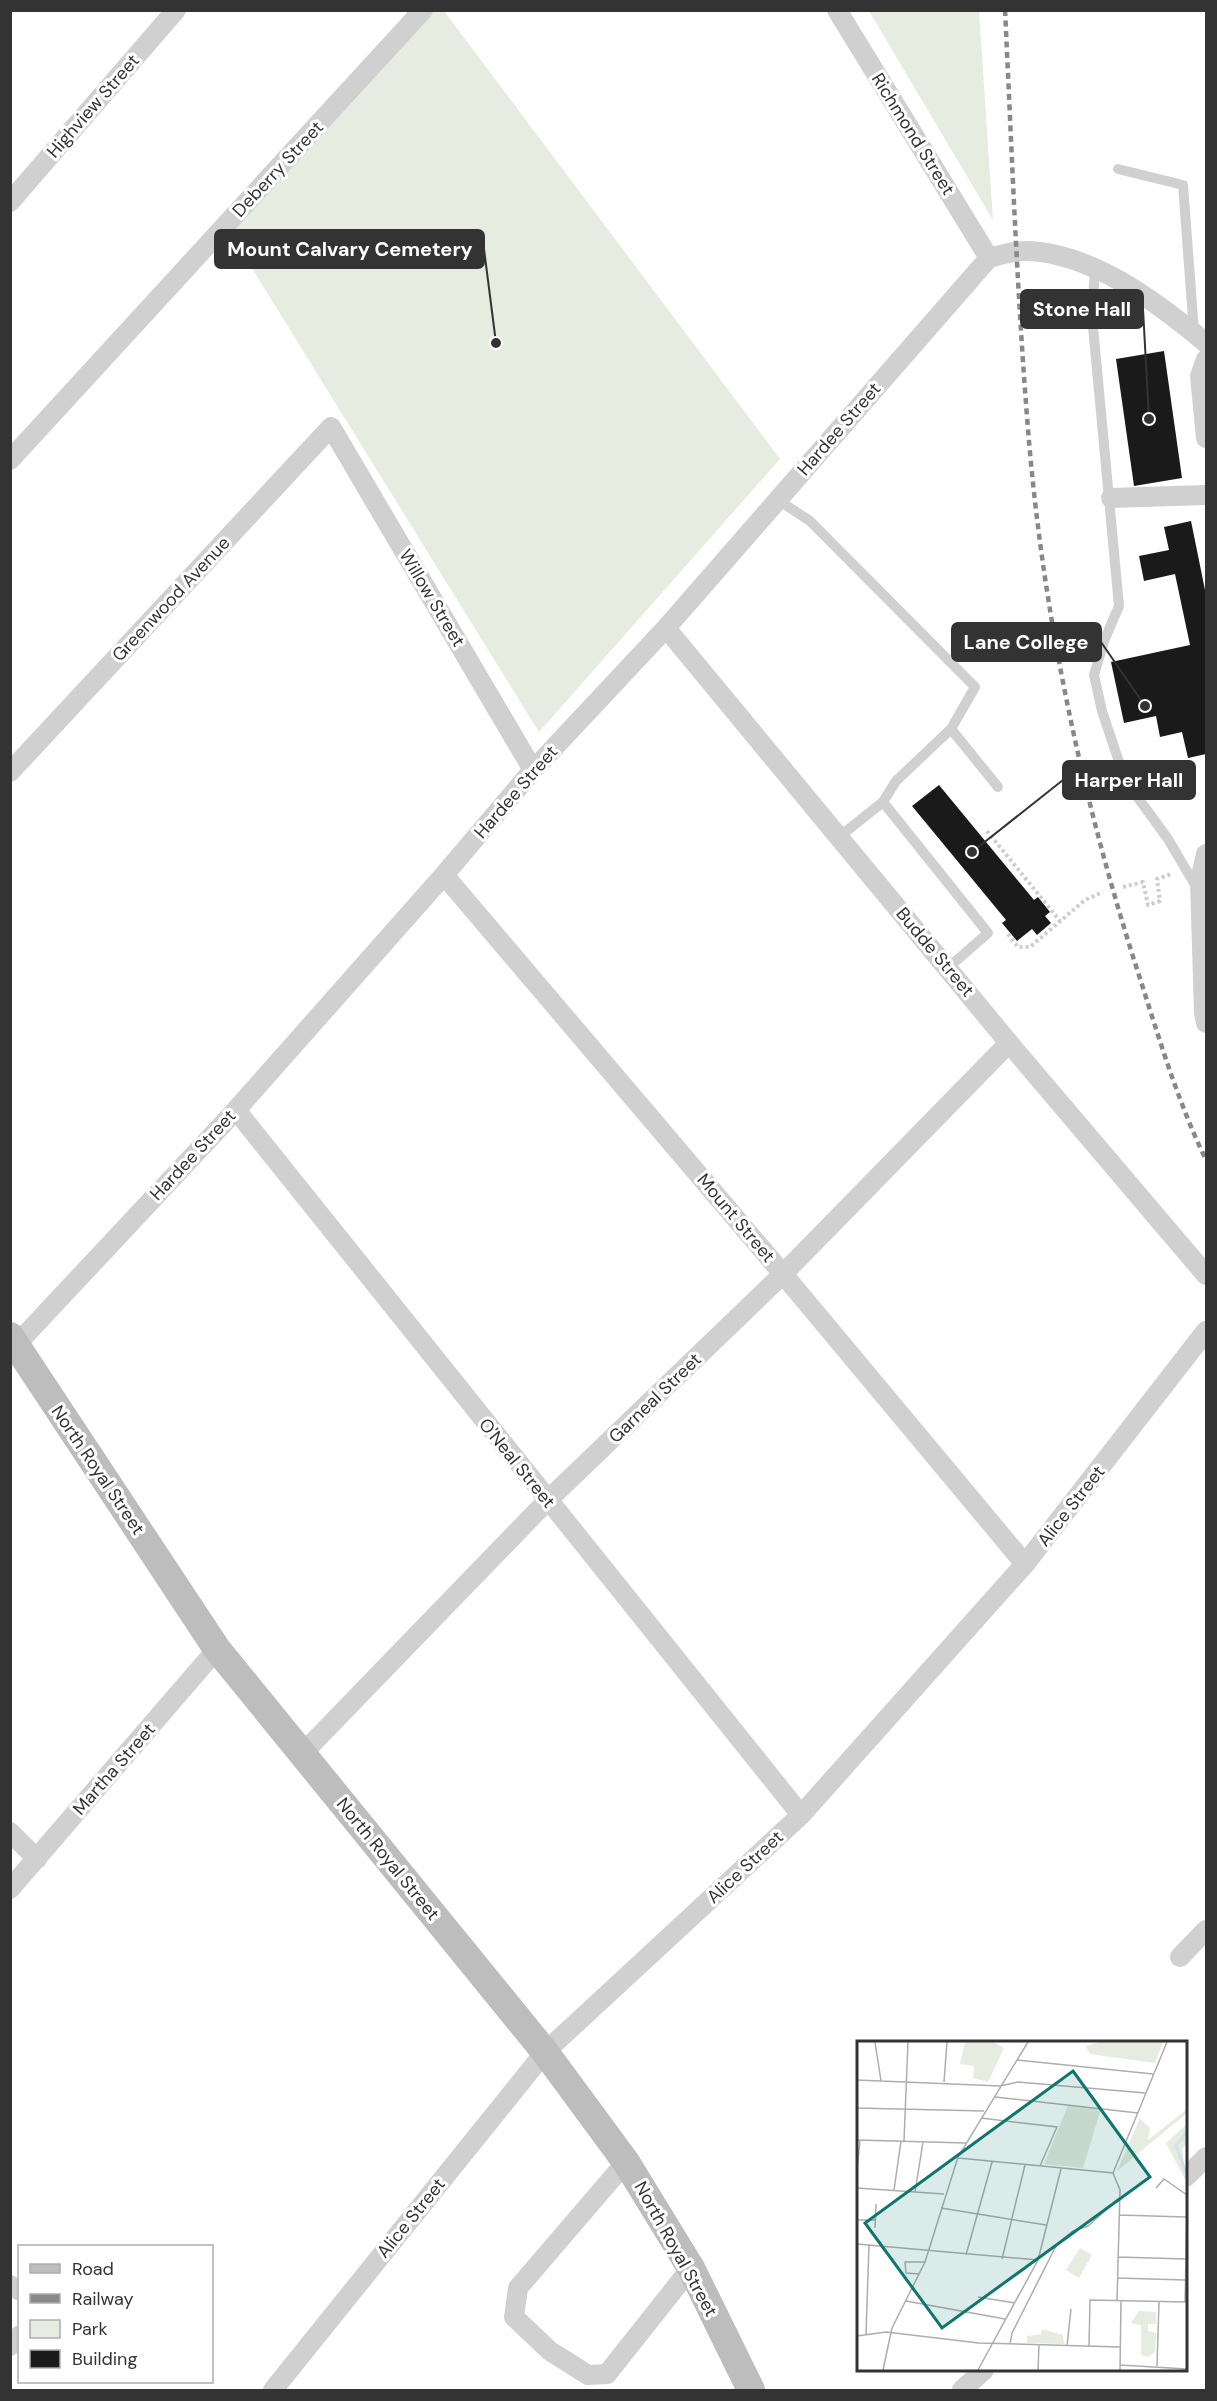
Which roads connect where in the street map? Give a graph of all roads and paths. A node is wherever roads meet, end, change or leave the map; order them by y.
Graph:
1 (176, 10) edge
2 (423, 10) edge
3 (837, 10) edge
4 (1119, 169) dead end
5 (10, 202) edge
6 (989, 258) junction
7 (1095, 269) junction
8 (1200, 338) edge
9 (1206, 359) edge
10 (331, 427) joint
11 (1206, 438) edge
12 (10, 460) edge
13 (1206, 495) edge
14 (1111, 498) junction
15 (778, 500) junction
16 (666, 627) junction
17 (951, 729) junction
18 (533, 770) junction
19 (10, 772) edge
20 (998, 787) dead end
21 (883, 802) junction
22 (987, 831) dead end
23 (839, 837) junction
24 (1206, 854) edge
25 (444, 875) junction
26 (1159, 878) dead end
27 (1123, 887) dead end
28 (1103, 892) dead end
29 (1201, 894) junction
30 (1060, 921) junction
31 (1008, 934) dead end
32 (948, 968) junction
33 (1206, 1023) edge
34 (1010, 1043) junction
35 (236, 1110) junction
36 (783, 1274) junction
37 (1206, 1275) edge
38 (1206, 1331) edge
39 (13, 1341) edge
40 (547, 1501) junction
41 (1025, 1564) junction
42 (217, 1649) junction
43 (302, 1754) junction
44 (801, 1815) junction
45 (10, 1832) edge
46 (37, 1859) junction
47 (10, 1889) edge
48 (1206, 1930) edge
49 (1180, 1957) dead end
50 (545, 2052) junction
51 (1206, 2157) edge
52 (626, 2162) junction
53 (1187, 2175) edge
54 (691, 2268) junction
55 (983, 2371) edge
56 (273, 2391) edge
57 (751, 2391) edge
58 (962, 2391) edge

1 - 5 street, Highview Street
2 - 12 street, Deberry Street
3 - 6 street, Richmond Street
4 - 8 lane
6 - 7 street
6 - 15 street, Hardee Street
7 - 8 street
7 - 14 lane
9 - 11 street
10 - 18 street, Willow Street
10 - 19 street, Greenwood Avenue
13 - 14 street
14 - 29 lane
15 - 16 street, Hardee Street
15 - 17 lane
16 - 18 street, Hardee Street
16 - 23 street, Budde Street
17 - 20 lane
17 - 21 lane
18 - 25 street, Hardee Street
21 - 23 lane
21 - 32 lane
22 - 30 path
23 - 32 street, Budde Street
24 - 29 street
25 - 35 street, Hardee Street
25 - 36 street, Mount Street
26 - 27 path
28 - 30 path
29 - 33 street
30 - 31 path
32 - 34 street, Budde Street
34 - 36 street, Garneal Street
34 - 37 street, Budde Street
35 - 39 street, Hardee Street
35 - 40 street, O'Neal Street
36 - 40 street, Garneal Street
36 - 41 street, Mount Street
38 - 41 street, Alice Street
39 - 42 main road, North Royal Street
40 - 43 street, Garneal Street
40 - 44 street, O'Neal Street
41 - 44 street, Alice Street
42 - 43 main road, North Royal Street
42 - 46 street, Martha Street
43 - 50 main road, North Royal Street
44 - 50 street, Alice Street
45 - 46 street
46 - 47 street, Martha Street
48 - 49 street
50 - 52 main road, North Royal Street
50 - 56 street, Alice Street
51 - 53 street
52 - 54 main road, North Royal Street
52 - 54 street
54 - 57 main road, North Royal Street
55 - 58 street

